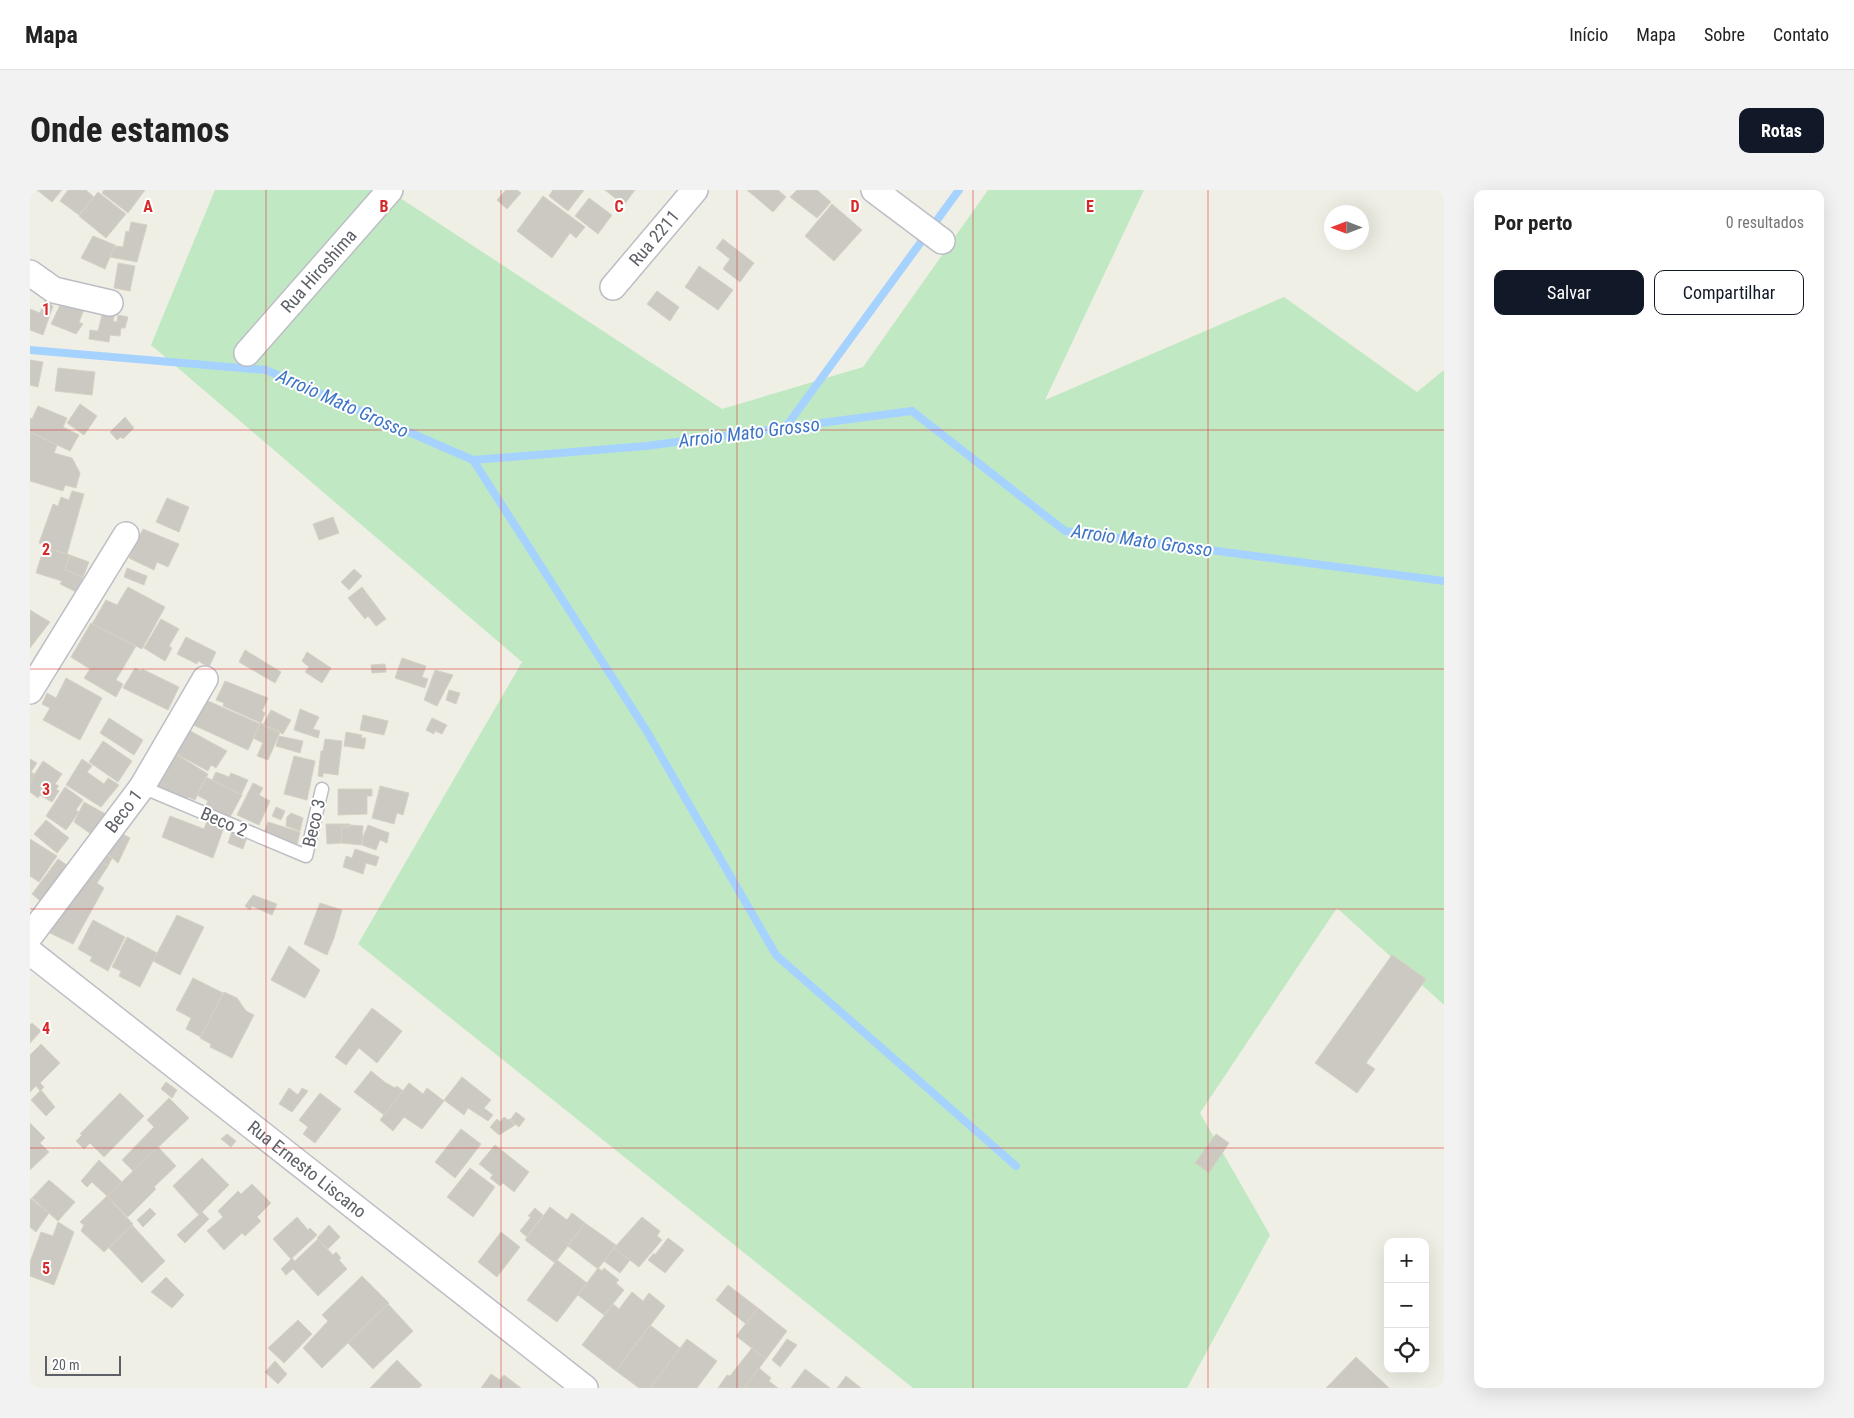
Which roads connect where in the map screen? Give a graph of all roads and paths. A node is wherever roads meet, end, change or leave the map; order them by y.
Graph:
1 (390, 190) edge
2 (695, 190) edge
3 (874, 190) edge
4 (942, 242) dead end
5 (30, 273) edge
6 (614, 287) dead end
7 (110, 303) dead end
8 (248, 353) dead end
9 (126, 535) dead end
10 (205, 679) dead end
11 (30, 691) edge
12 (142, 787) junction
13 (322, 790) dead end
14 (306, 856) joint
15 (30, 936) edge
16 (30, 952) edge
17 (585, 1388) edge

1 - 8 street, Rua Hiroshima
2 - 6 street, Rua 2211
3 - 4 street
5 - 7 street
9 - 11 street
10 - 12 street, Beco 1
12 - 14 lane, Beco 2
12 - 15 street, Beco 1
13 - 14 lane, Beco 3
16 - 17 street, Rua Ernesto Liscano

